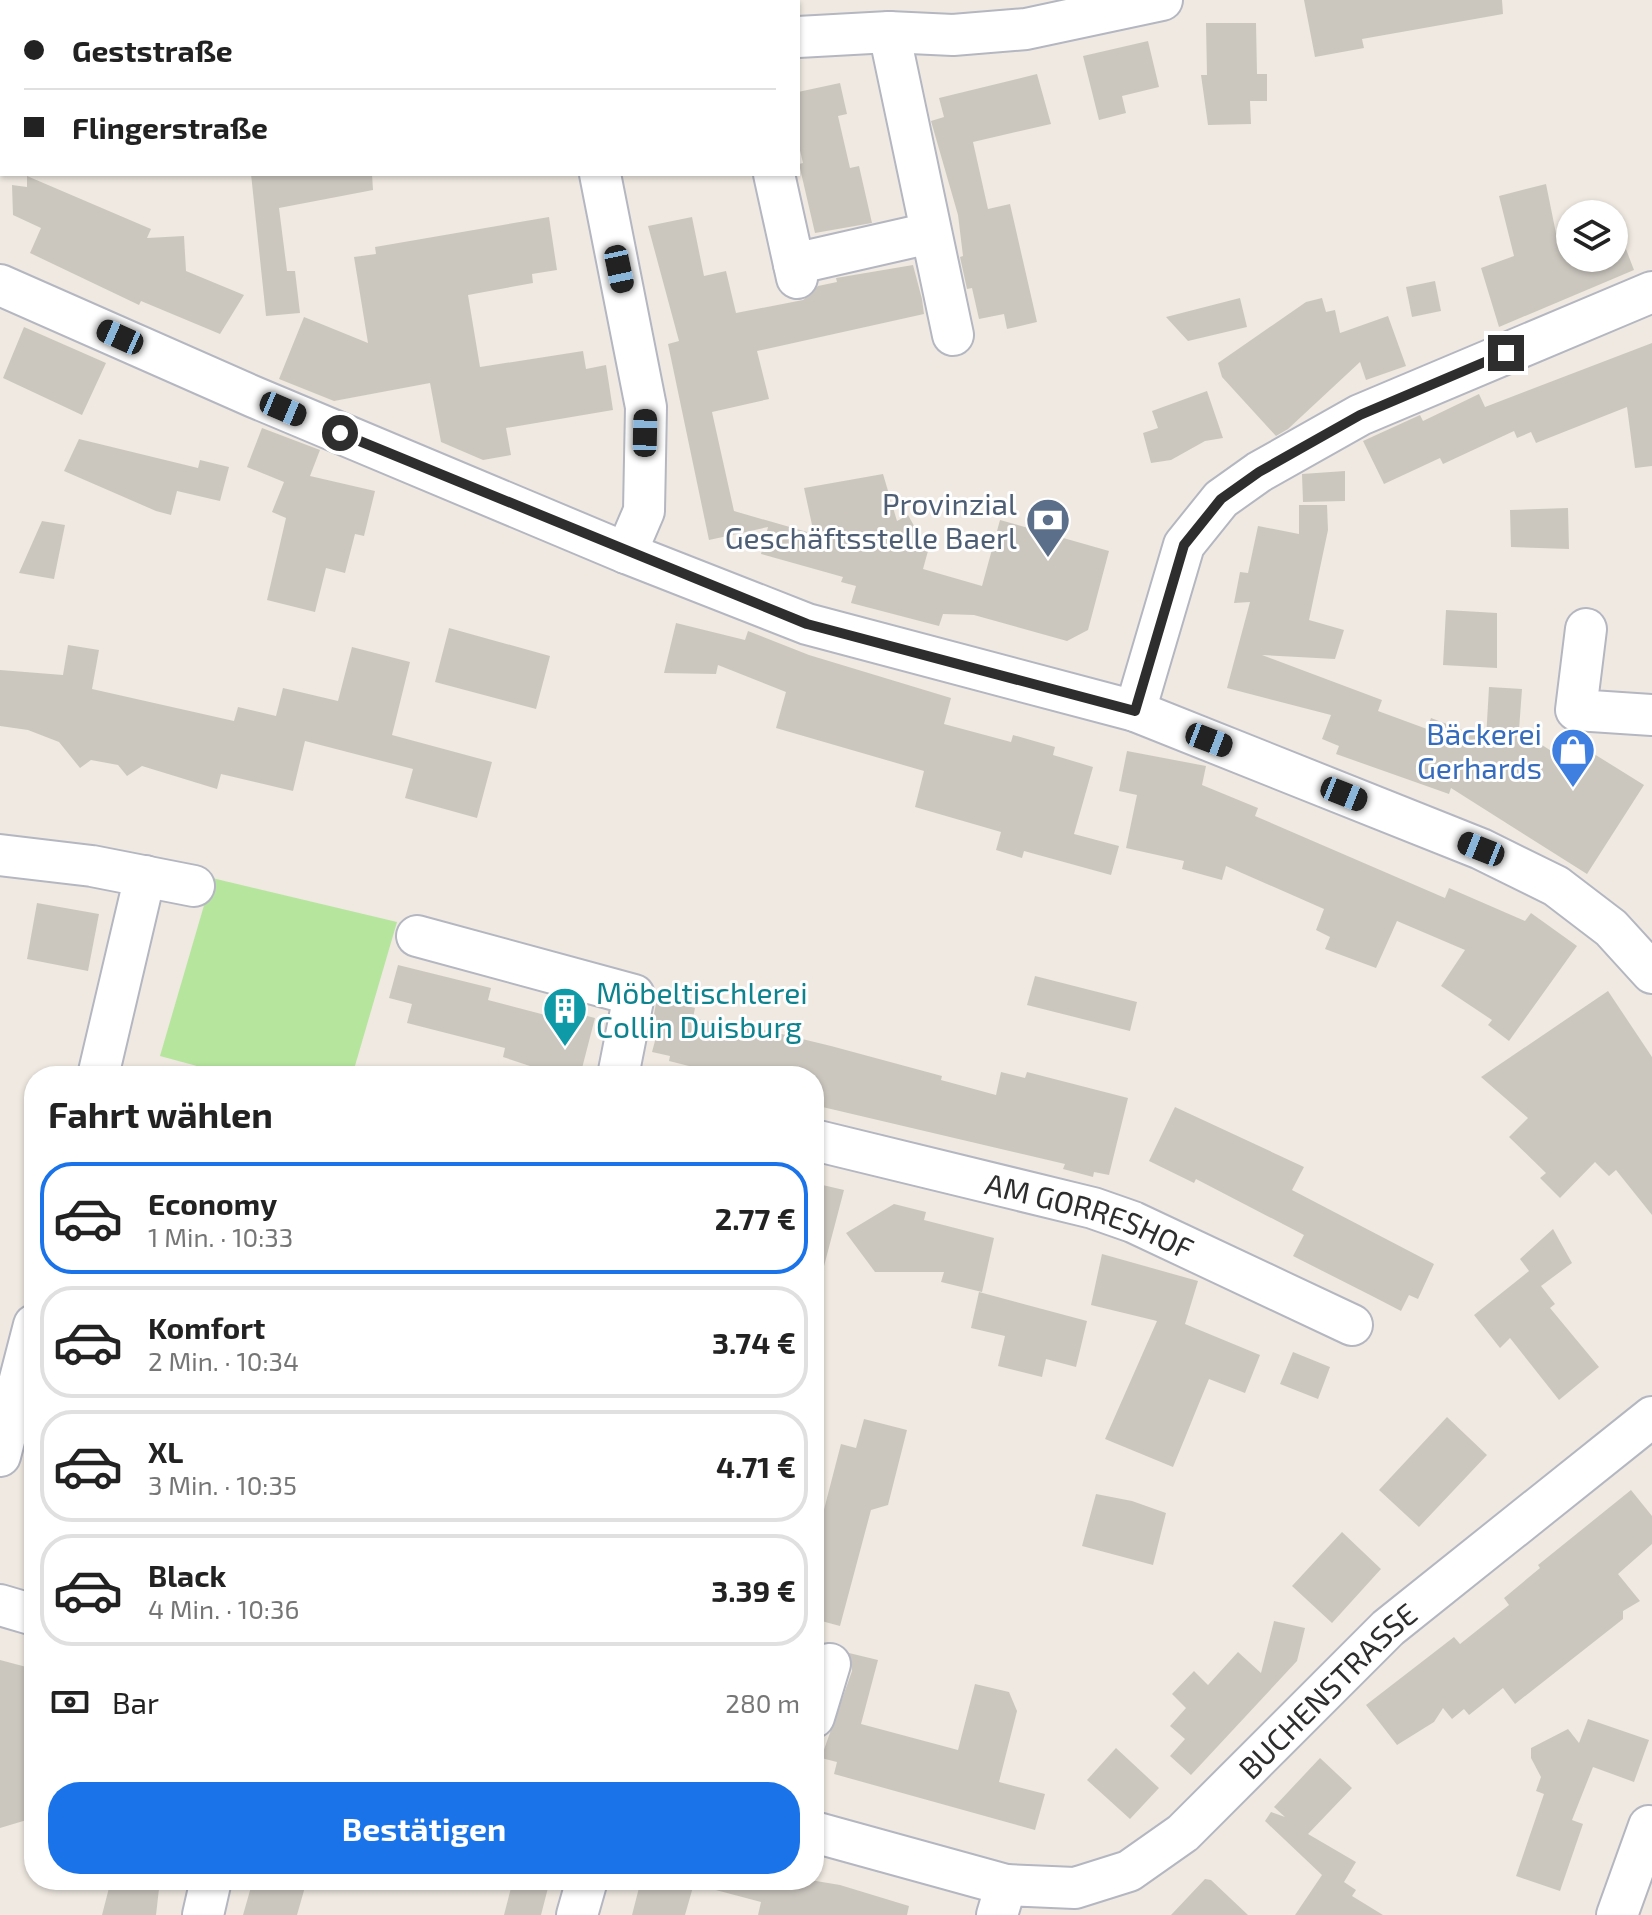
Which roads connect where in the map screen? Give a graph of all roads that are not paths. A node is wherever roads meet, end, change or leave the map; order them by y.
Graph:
1 (1162, 0) edge
2 (889, 32) junction
3 (800, 37) edge
4 (600, 176) edge
5 (774, 176) edge
6 (930, 233) junction
7 (0, 285) edge
8 (1652, 292) edge
9 (953, 335) dead end
10 (626, 553) junction
11 (1586, 629) dead end
12 (1135, 711) junction
13 (1652, 715) edge
14 (0, 855) edge
15 (145, 876) junction
16 (194, 886) dead end
17 (417, 936) dead end
18 (1652, 973) edge
19 (100, 1066) edge
20 (620, 1066) edge
21 (824, 1142) edge
22 (1352, 1325) dead end
23 (24, 1364) edge
24 (1652, 1417) edge
25 (0, 1456) edge
26 (0, 1605) edge
27 (24, 1612) edge
28 (830, 1664) dead end
29 (824, 1684) edge
30 (1649, 1826) dead end
31 (824, 1836) edge
32 (209, 1890) edge
33 (584, 1890) edge
34 (1001, 1900) edge
35 (203, 1915) edge
36 (577, 1915) edge
37 (1617, 1915) edge

1 - 2 street
2 - 3 street
2 - 6 street
4 - 10 street
5 - 6 street
6 - 9 street
7 - 10 street
8 - 12 street
10 - 12 street
11 - 13 street
12 - 18 street
14 - 15 street
15 - 16 street
15 - 19 street
17 - 20 street
21 - 22 street, AM GORRESHOF
23 - 25 street
24 - 34 street, BUCHENSTRASSE
26 - 27 street
28 - 29 street
30 - 37 street
31 - 34 street, BUCHENSTRASSE
32 - 35 street
33 - 36 street

